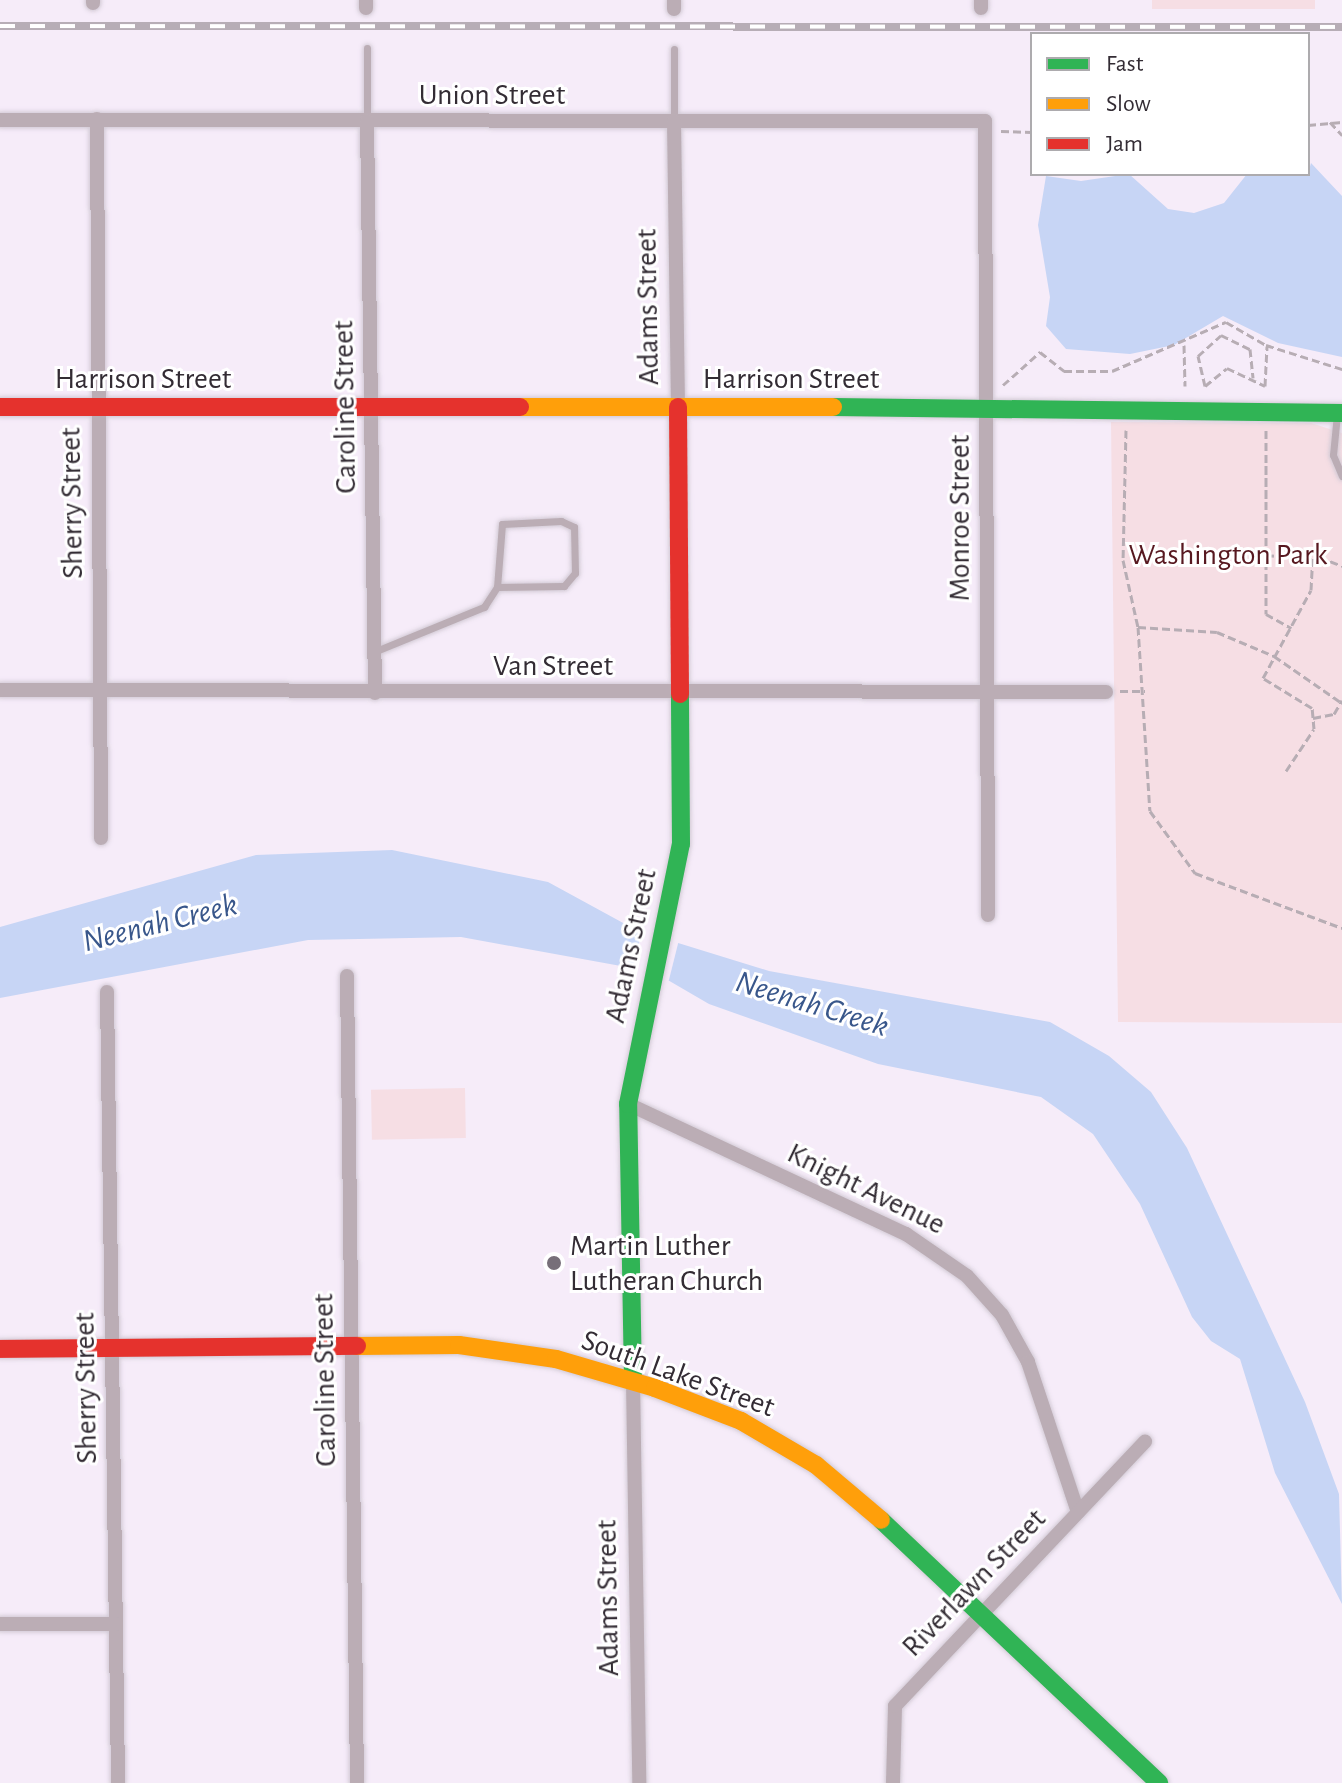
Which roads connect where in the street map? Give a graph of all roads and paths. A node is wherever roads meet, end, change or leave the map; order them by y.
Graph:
1 (367, 48) dead end
2 (674, 49) dead end
3 (97, 119) junction
4 (0, 120) edge
5 (367, 121) junction
6 (674, 121) junction
7 (985, 121) joint
8 (1330, 122) junction
9 (1342, 122) edge
10 (1310, 125) edge
11 (1030, 132) edge
12 (1342, 135) edge
13 (1000, 143) dead end
14 (1184, 345) junction
15 (1266, 345) junction
16 (1342, 369) edge
17 (1253, 378) junction
18 (1003, 385) dead end
19 (1185, 386) dead end
20 (0, 407) edge
21 (97, 407) junction
22 (371, 407) junction
23 (678, 407) junction
24 (986, 407) junction
25 (1340, 413) edge
26 (1126, 430) dead end
27 (1266, 430) dead end
28 (1342, 476) edge
29 (1254, 555) dead end
30 (1266, 555) junction
31 (1313, 556) junction
32 (1342, 566) edge
33 (497, 587) junction
34 (1138, 627) junction
35 (1291, 628) junction
36 (374, 651) junction
37 (1274, 656) junction
38 (0, 690) edge
39 (100, 690) junction
40 (1145, 691) junction
41 (681, 692) junction
42 (986, 692) junction
43 (1112, 692) joint
44 (375, 693) junction
45 (1342, 702) edge
46 (1313, 718) junction
47 (1286, 771) dead end
48 (101, 838) dead end
49 (988, 915) dead end
50 (1342, 928) edge
51 (347, 976) dead end
52 (107, 992) dead end
53 (628, 1104) junction
54 (350, 1345) junction
55 (112, 1348) junction
56 (0, 1349) edge
57 (633, 1380) junction
58 (1145, 1442) dead end
59 (1078, 1512) junction
60 (980, 1612) junction
61 (0, 1624) edge
62 (116, 1624) junction
63 (118, 1783) edge
64 (357, 1783) edge
65 (639, 1783) edge
66 (893, 1783) edge
67 (1159, 1783) edge

1 - 5 lane
2 - 6 lane
3 - 4 street, Union Street
3 - 5 street, Union Street
3 - 21 street, Sherry Street
5 - 6 street, Union Street
5 - 22 street, Caroline Street
6 - 7 street, Union Street
6 - 23 street, Adams Street
7 - 24 street, Monroe Street
8 - 9 path
8 - 10 path
8 - 12 path
11 - 13 path
14 - 15 path
14 - 18 path
14 - 19 path
15 - 16 path
15 - 17 path
17 - 17 path
20 - 21 street, Harrison Street
21 - 22 street, Harrison Street
21 - 39 street, Sherry Street
22 - 23 street, Harrison Street
22 - 36 street, Caroline Street
23 - 24 street, Harrison Street
23 - 41 street, Adams Street
24 - 25 street, Harrison Street
24 - 42 street, Monroe Street
25 - 28 lane
26 - 34 path
27 - 30 path
29 - 30 path
30 - 31 path
30 - 35 path
31 - 32 path
31 - 35 path
33 - 33 lane
33 - 36 lane
34 - 37 path
34 - 40 path
35 - 37 path
36 - 44 street, Caroline Street
37 - 45 path
37 - 46 path
38 - 39 street, Van Street
39 - 44 street, Van Street
39 - 48 street, Sherry Street
40 - 43 path
40 - 50 path
41 - 42 street, Van Street
41 - 44 street, Van Street
41 - 53 street, Adams Street
42 - 43 street, Van Street
42 - 49 street, Monroe Street
45 - 46 path
46 - 47 path
51 - 54 street, Caroline Street
52 - 55 street, Sherry Street
53 - 57 street, Adams Street
53 - 59 street, Knight Avenue
54 - 55 street, South Lake Street
54 - 57 street, South Lake Street
54 - 64 street, Caroline Street
55 - 56 street, South Lake Street
55 - 62 street, Sherry Street
57 - 60 street, South Lake Street
57 - 65 street, Adams Street
58 - 59 street, Riverlawn Street
59 - 60 street, Riverlawn Street
60 - 66 street, Riverlawn Street
60 - 67 street, South Lake Street
61 - 62 street
62 - 63 street, Sherry Street

